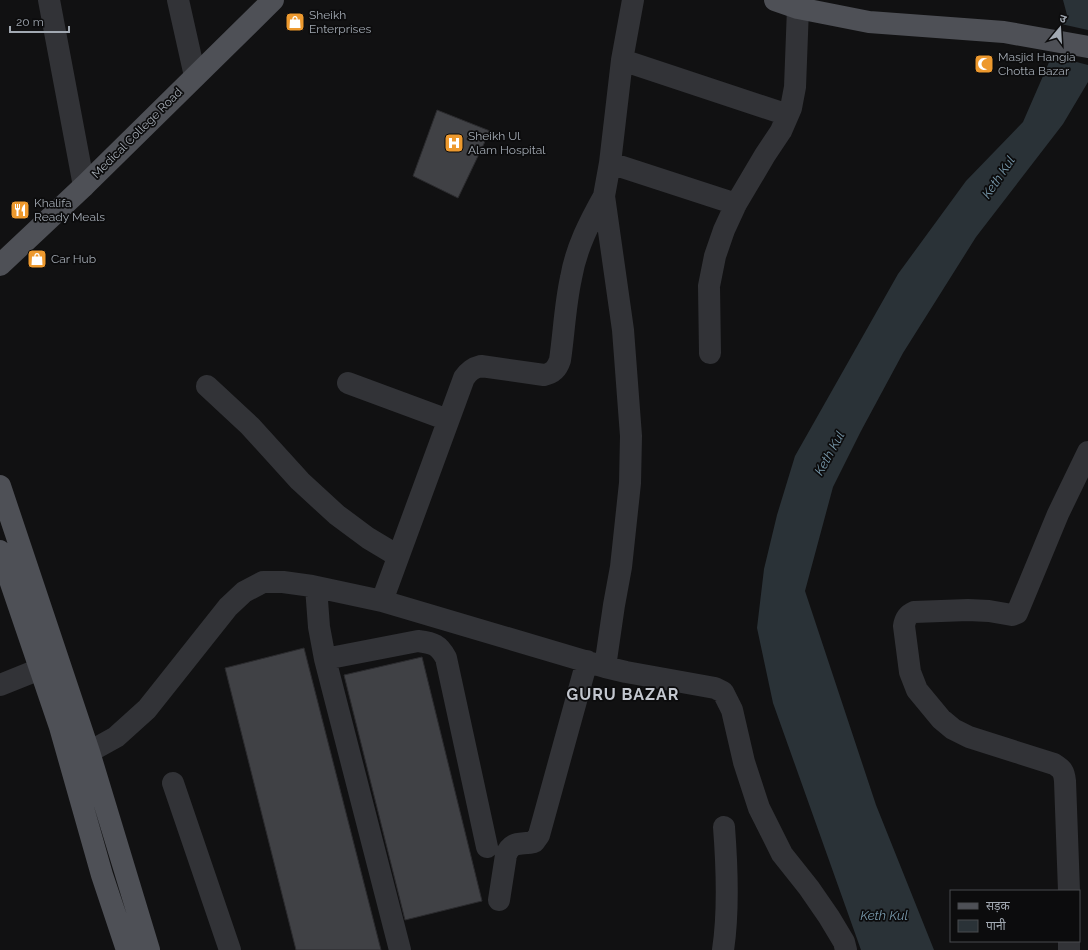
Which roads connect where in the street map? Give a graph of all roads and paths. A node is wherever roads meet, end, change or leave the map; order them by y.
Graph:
1 (49, 0) edge
2 (178, 0) edge
3 (273, 0) edge
4 (633, 0) edge
5 (775, 0) edge
6 (798, 8) junction
7 (1088, 47) edge
8 (622, 60) junction
9 (194, 76) junction
10 (788, 115) junction
11 (610, 163) junction
12 (84, 186) junction
13 (604, 196) junction
14 (736, 204) junction
15 (0, 265) edge
16 (710, 353) dead end
17 (348, 384) dead end
18 (206, 386) dead end
19 (448, 420) junction
20 (1088, 452) edge
21 (0, 486) edge
22 (0, 551) edge
23 (398, 556) junction
24 (316, 587) junction
25 (382, 601) junction
26 (325, 659) junction
27 (596, 664) junction
28 (40, 668) junction
29 (0, 685) edge
30 (79, 756) junction
31 (173, 783) dead end
32 (724, 827) dead end
33 (487, 848) dead end
34 (1069, 890) edge
35 (499, 900) dead end
36 (126, 950) edge
37 (149, 950) edge
38 (230, 950) edge
39 (400, 950) edge
40 (723, 950) edge
41 (846, 950) edge

1 - 12 street
2 - 9 street
3 - 9 main road, Medical College Road
4 - 8 street
5 - 6 main road
6 - 7 main road
6 - 10 street
8 - 10 street
8 - 11 street
9 - 12 main road, Medical College Road
10 - 14 street
11 - 13 street
11 - 14 street
12 - 15 main road, Medical College Road
13 - 19 street
13 - 27 street
14 - 16 street
17 - 19 street
18 - 23 street
19 - 23 street
20 - 34 street
21 - 30 main road
22 - 28 main road
23 - 25 street
24 - 25 street
24 - 26 street
24 - 30 street
25 - 27 street
26 - 33 street
26 - 39 street
27 - 35 street
27 - 41 street
28 - 29 street
28 - 30 main road
30 - 36 main road
30 - 37 main road
31 - 38 street
32 - 40 street

